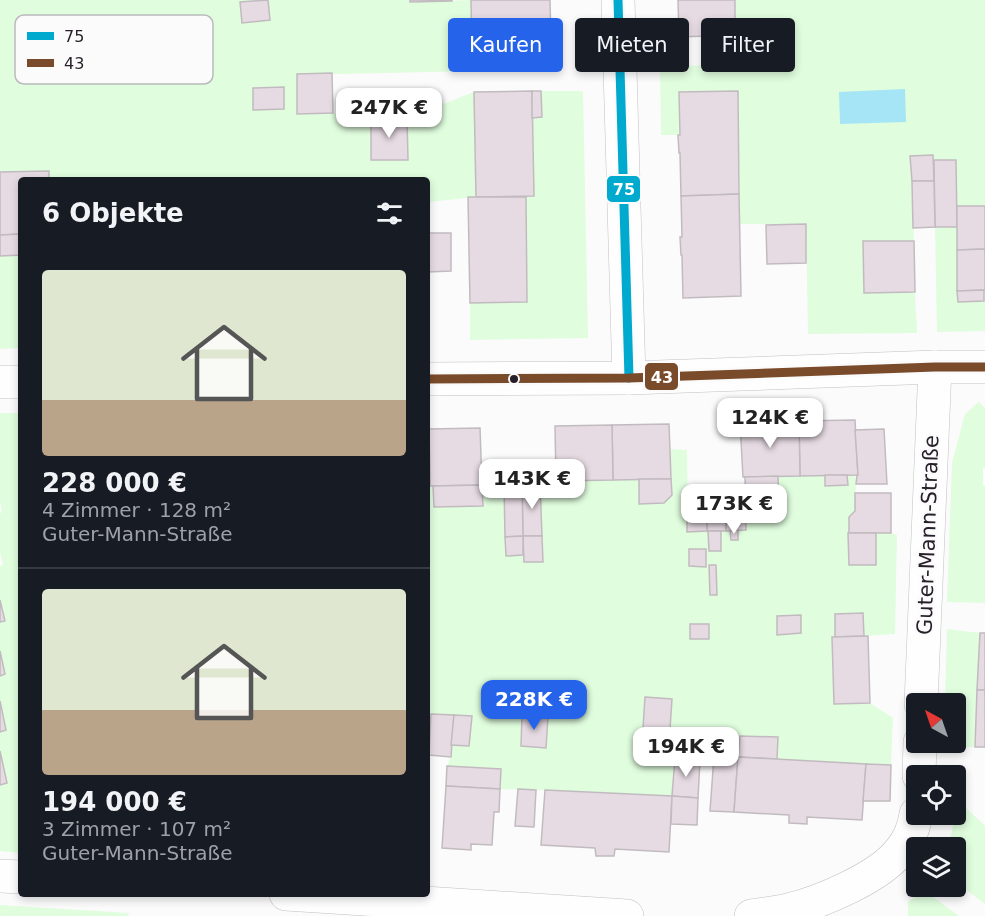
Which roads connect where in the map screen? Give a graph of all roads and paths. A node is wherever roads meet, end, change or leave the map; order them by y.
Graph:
1 (618, 0) edge
2 (935, 367) junction
3 (985, 367) edge
4 (629, 378) junction
5 (430, 379) edge
6 (0, 382) edge
7 (18, 382) edge
8 (921, 693) edge
9 (914, 825) edge
10 (0, 876) edge
11 (18, 877) edge
12 (332, 897) edge
13 (627, 916) edge
14 (752, 916) edge

1 - 4 street
2 - 3 street
2 - 4 street
2 - 8 street, Guter-Mann-Straße
4 - 5 street
6 - 7 street
9 - 14 street
10 - 11 street
12 - 13 street

